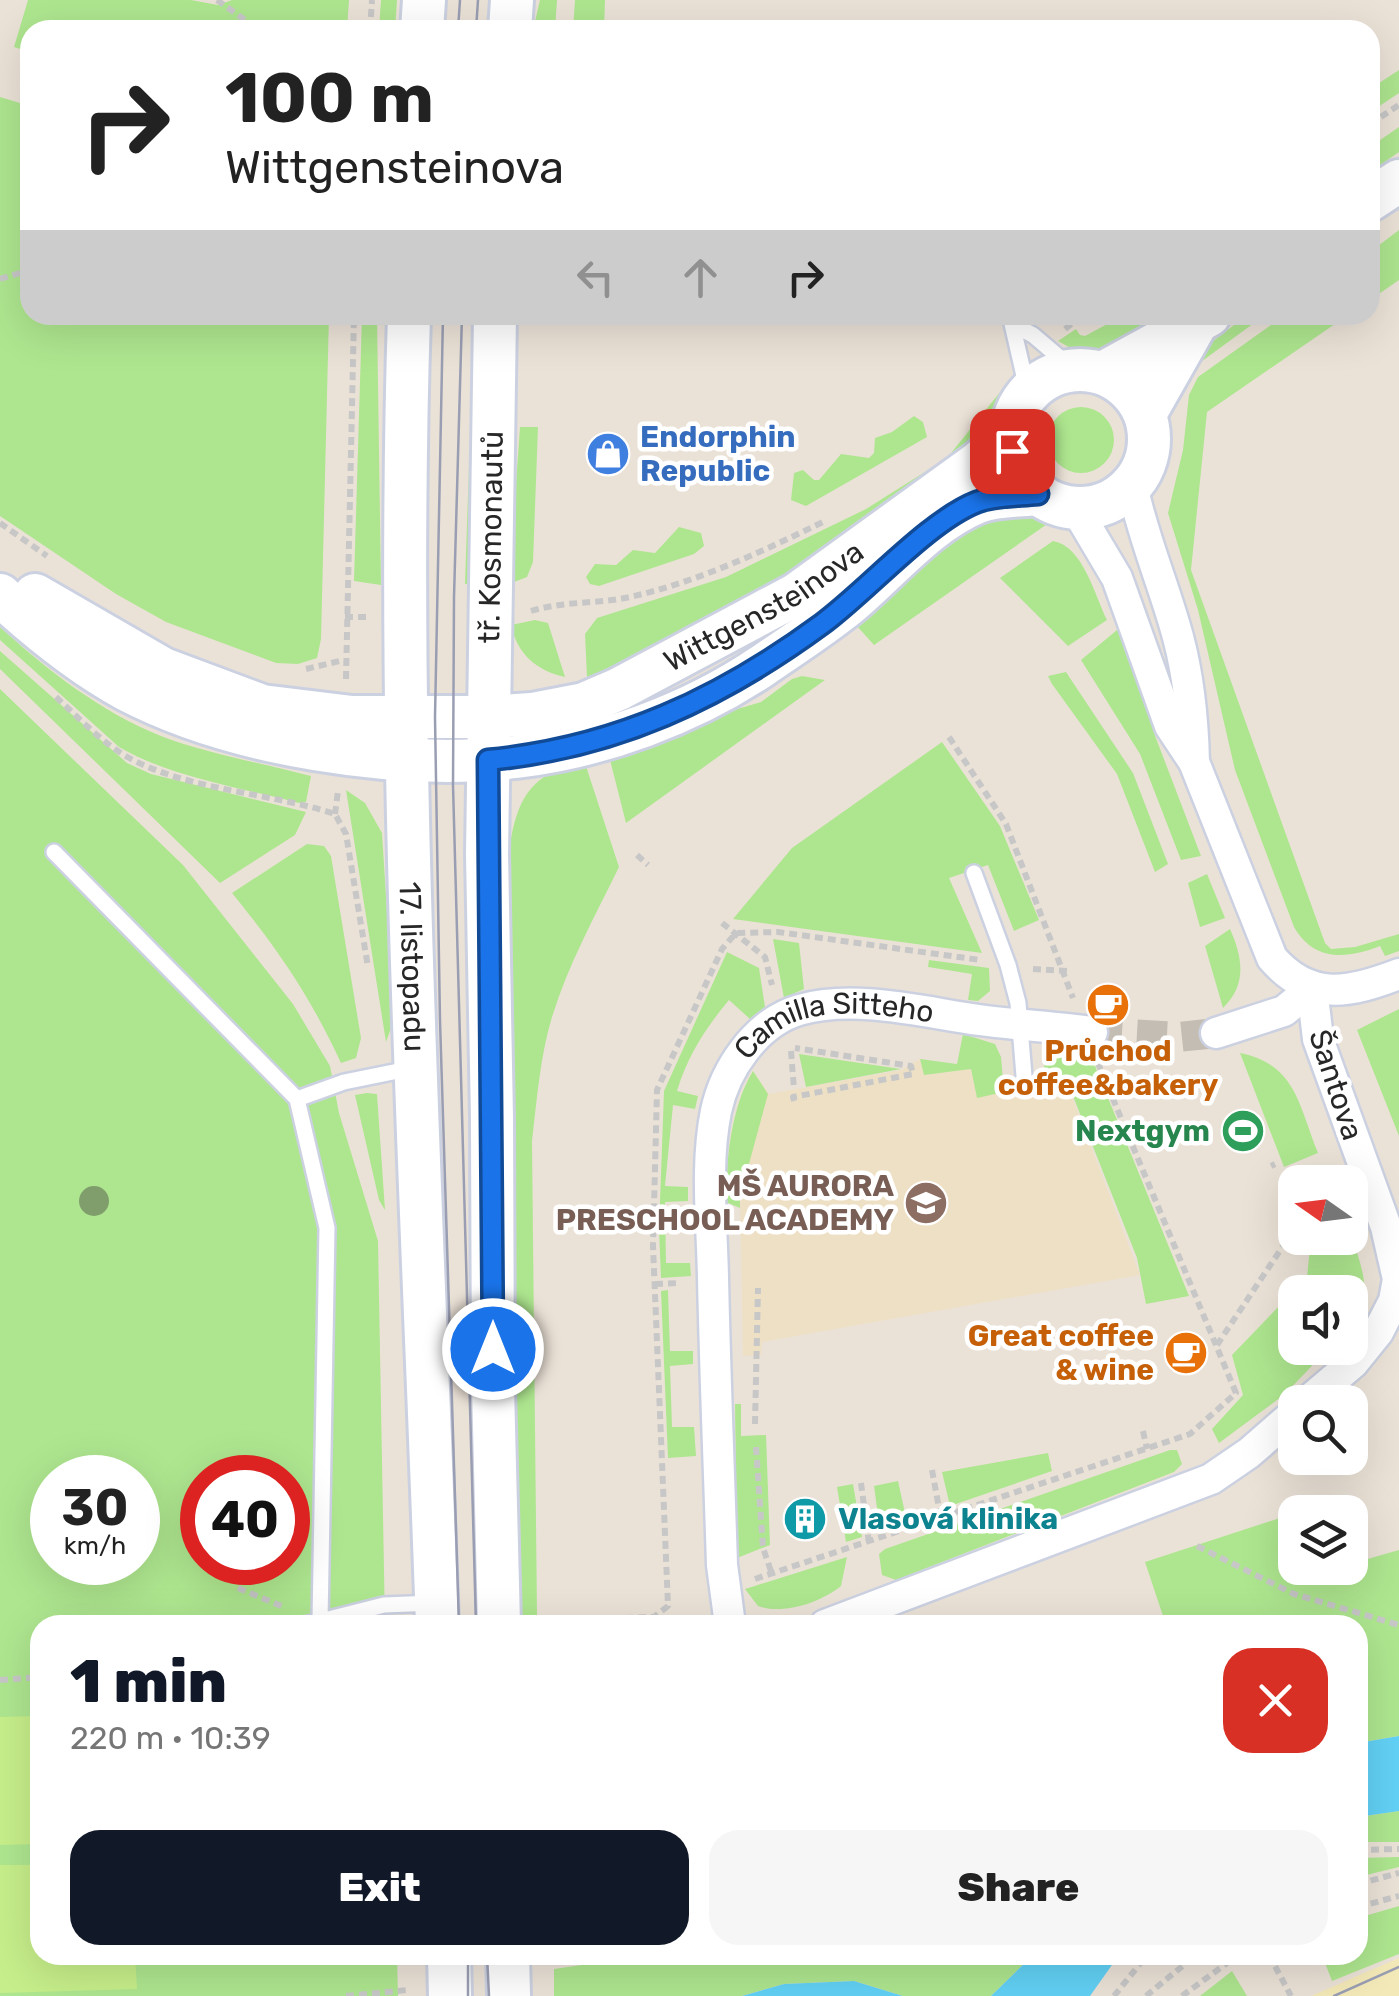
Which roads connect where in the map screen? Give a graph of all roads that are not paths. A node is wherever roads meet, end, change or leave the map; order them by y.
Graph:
1 (409, 325) edge
2 (495, 325) edge
3 (1013, 325) edge
4 (1019, 325) edge
5 (1192, 325) edge
6 (1200, 325) edge
7 (1088, 371) junction
8 (1028, 393) junction
9 (1145, 414) junction
10 (1011, 434) junction
11 (1132, 486) junction
12 (1057, 501) junction
13 (0, 570) edge
14 (0, 595) edge
15 (488, 717) junction
16 (407, 738) junction
17 (488, 760) junction
18 (1194, 762) junction
19 (54, 852) dead end
20 (974, 873) dead end
21 (1399, 974) edge
22 (1312, 988) junction
23 (1023, 1026) junction
24 (1088, 1031) tunnel mouth
25 (1216, 1033) tunnel mouth
26 (414, 1068) junction
27 (1025, 1088) dead end
28 (297, 1099) junction
29 (1328, 1385) edge
30 (1278, 1428) edge
31 (437, 1614) edge
32 (313, 1615) edge
33 (345, 1615) edge
34 (499, 1615) edge
35 (729, 1615) edge
36 (851, 1615) edge
37 (449, 1965) edge
38 (508, 1965) edge
39 (450, 1996) edge
40 (508, 1996) edge

1 - 16 street
2 - 15 street, tř. Kosmonautů
3 - 8 lane
4 - 7 lane
5 - 7 street
6 - 9 street
7 - 8 street
7 - 9 street
8 - 10 street, Wittgensteinova
9 - 11 street
10 - 12 street
10 - 15 street, Wittgensteinova
11 - 12 street, Wittgensteinova
11 - 18 street, Šantova
12 - 17 street, Wittgensteinova
12 - 18 street, Šantova
13 - 16 street
14 - 16 street
15 - 16 street
15 - 17 street, tř. Kosmonautů
16 - 17 street, Wittgensteinova
16 - 26 street, 17. listopadu
17 - 34 street
18 - 22 street, Šantova
19 - 28 lane
20 - 23 lane
21 - 22 street
22 - 25 street
22 - 29 street, Šantova
23 - 24 street, Camilla Sitteho
23 - 27 lane
23 - 35 street, Camilla Sitteho
26 - 28 lane
26 - 31 street, 17. listopadu
28 - 32 lane
30 - 36 street
31 - 33 lane
37 - 39 street
38 - 40 street

